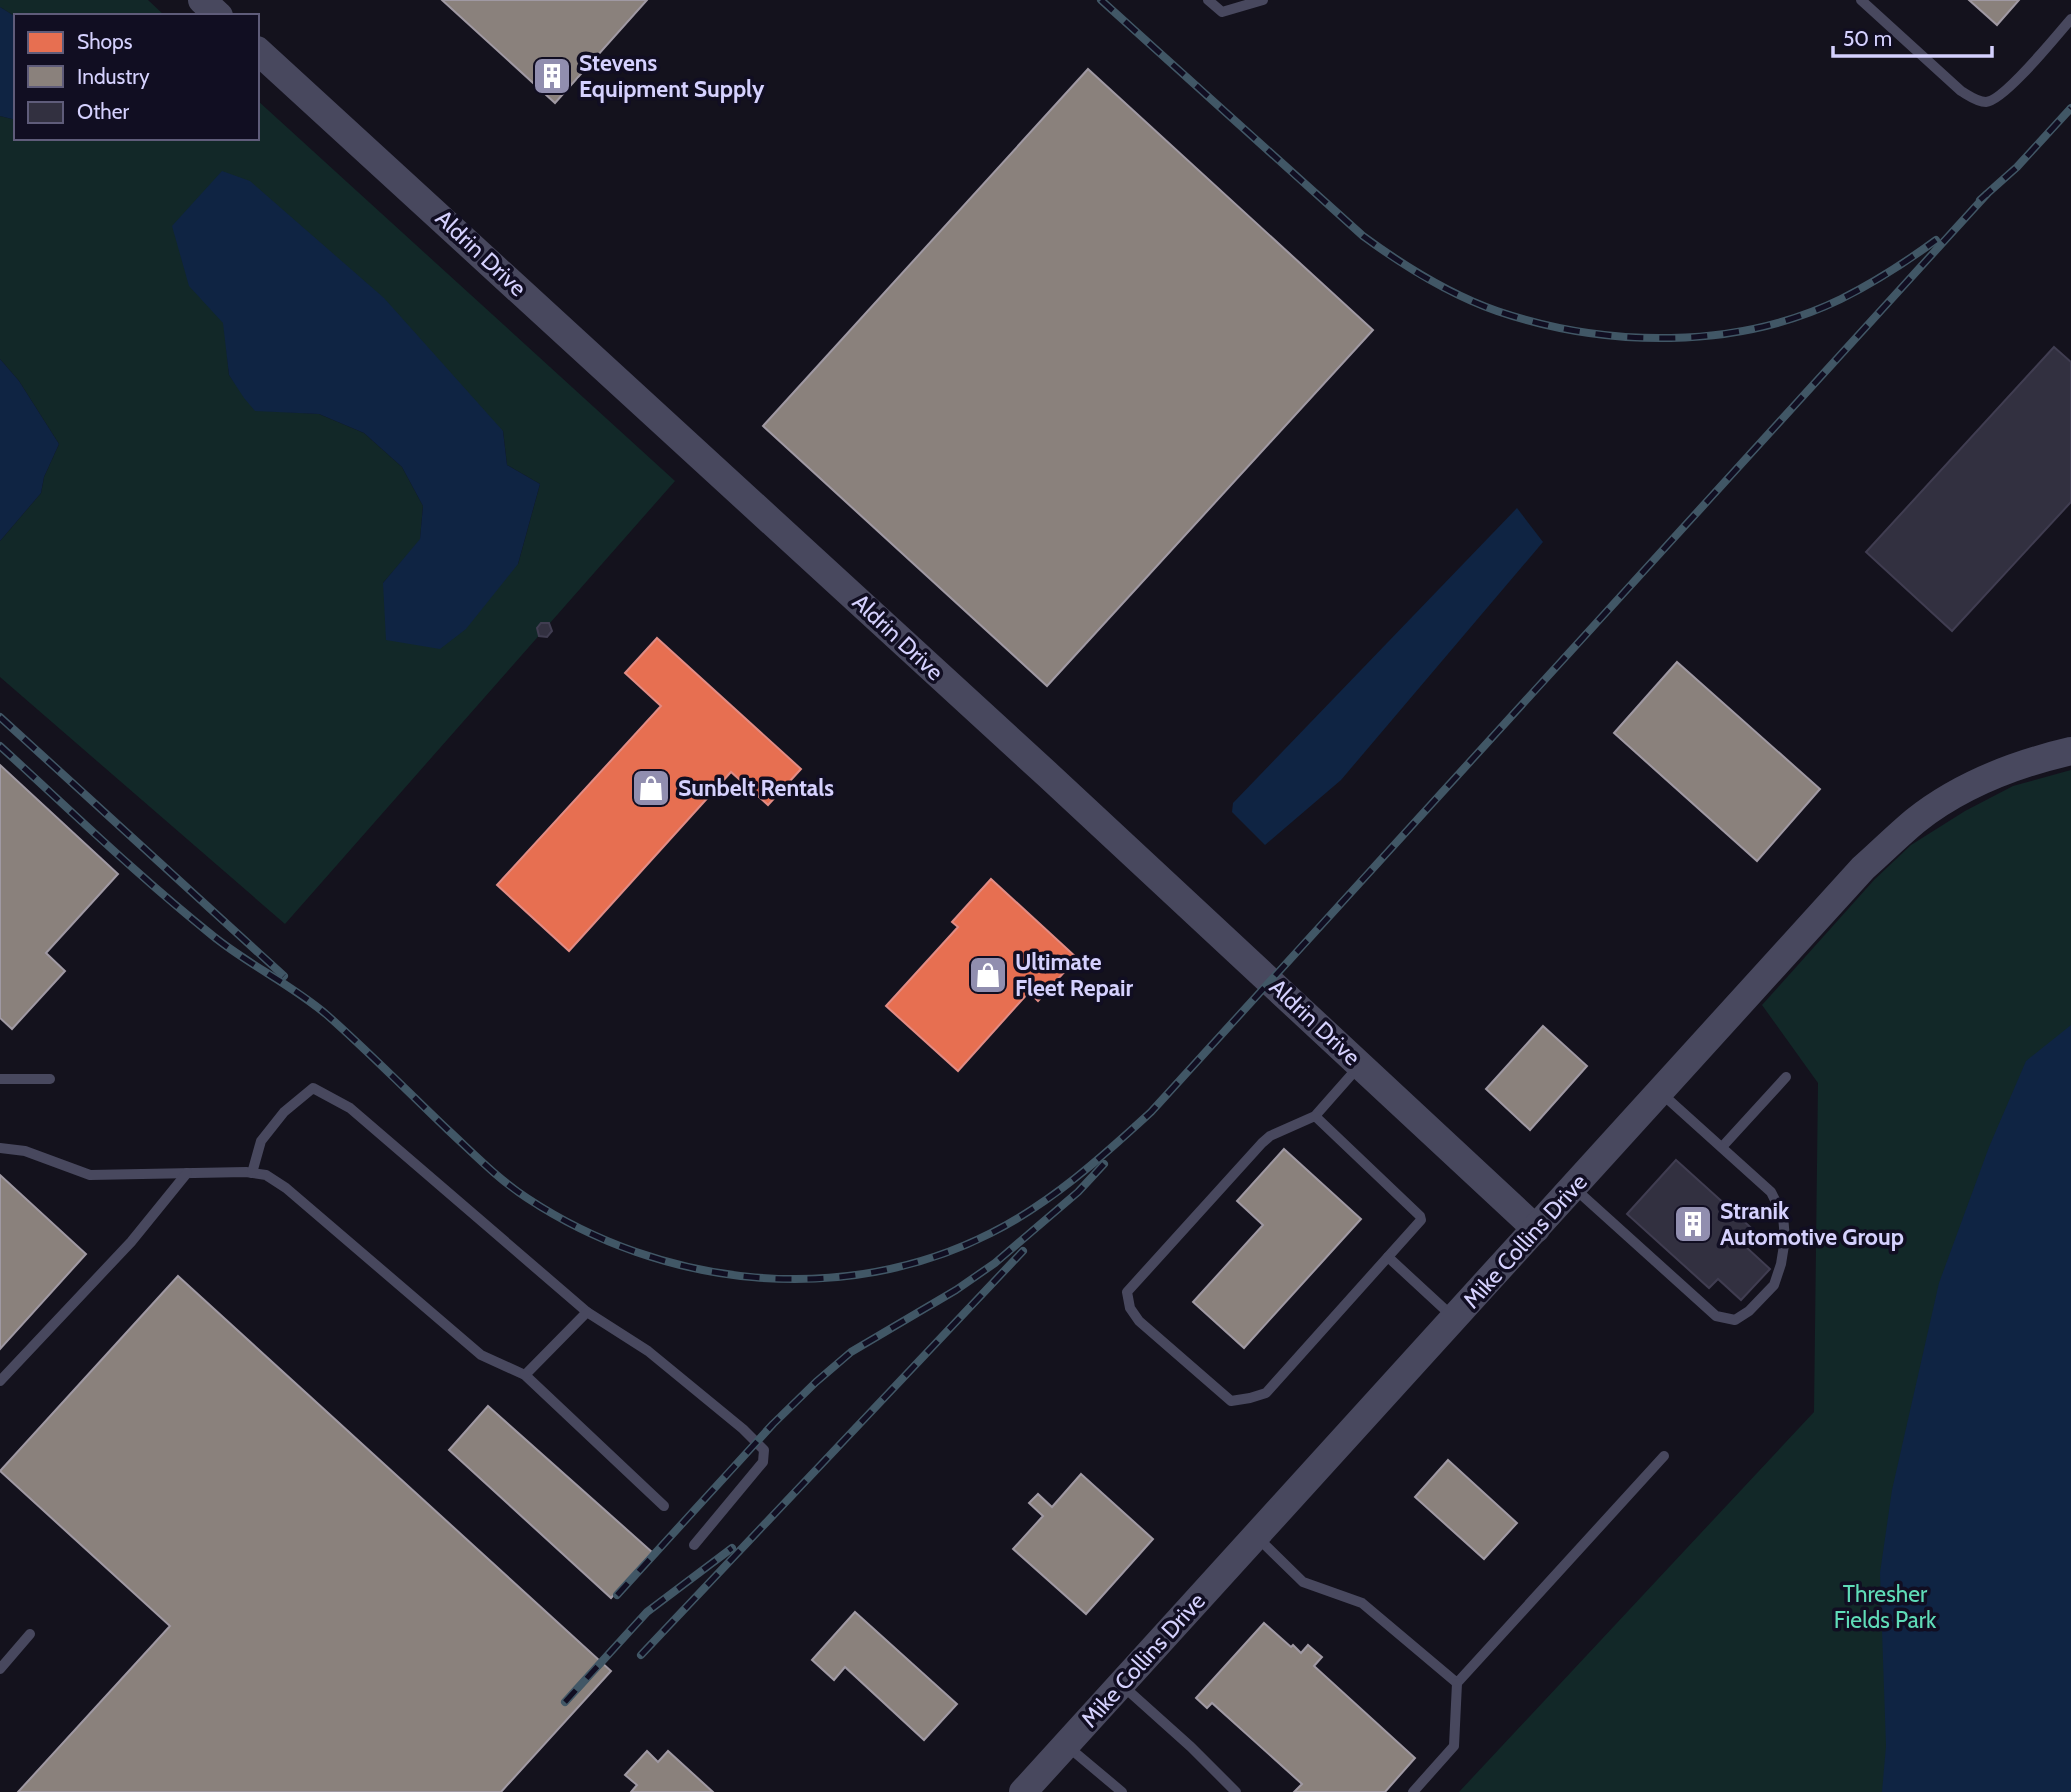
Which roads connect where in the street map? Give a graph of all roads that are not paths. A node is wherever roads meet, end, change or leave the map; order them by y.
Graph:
1 (202, 0) edge
2 (1208, 0) edge
3 (1263, 0) edge
4 (1861, 0) edge
5 (217, 14) edge
6 (2071, 19) edge
7 (259, 52) edge
8 (2071, 751) edge
9 (1360, 1064) junction
10 (1786, 1077) dead end
11 (0, 1079) edge
12 (50, 1079) dead end
13 (1660, 1092) junction
14 (1315, 1116) junction
15 (1722, 1147) junction
16 (0, 1148) edge
17 (252, 1173) junction
18 (187, 1174) junction
19 (1573, 1187) junction
20 (1536, 1229) junction
21 (1388, 1257) junction
22 (587, 1312) junction
23 (1455, 1318) junction
24 (525, 1375) junction
25 (0, 1381) edge
26 (1664, 1456) dead end
27 (664, 1506) dead end
28 (1256, 1536) junction
29 (694, 1545) dead end
30 (30, 1634) dead end
31 (0, 1669) edge
32 (1457, 1683) junction
33 (1121, 1684) junction
34 (1066, 1745) junction
35 (1023, 1792) edge
36 (1122, 1792) edge
37 (1236, 1792) edge
38 (1413, 1792) edge

1 - 5 street
2 - 3 lane
4 - 6 lane
7 - 9 street, Aldrin Drive
8 - 13 street, Mike Collins Drive
9 - 14 lane
9 - 20 street, Aldrin Drive
10 - 15 lane
11 - 12 lane
13 - 15 lane
13 - 19 street, Mike Collins Drive
14 - 21 lane
14 - 21 lane
15 - 19 lane
16 - 18 lane
17 - 18 lane
17 - 22 lane
17 - 24 lane
18 - 25 lane
19 - 20 street, Mike Collins Drive
20 - 23 street, Mike Collins Drive
21 - 23 lane
22 - 24 lane
22 - 29 lane
23 - 28 street, Mike Collins Drive
24 - 27 lane
26 - 32 lane
28 - 32 lane
28 - 33 street, Mike Collins Drive
30 - 31 lane
32 - 38 lane
33 - 34 street, Mike Collins Drive
33 - 37 lane
34 - 35 street, Mike Collins Drive
34 - 36 lane

